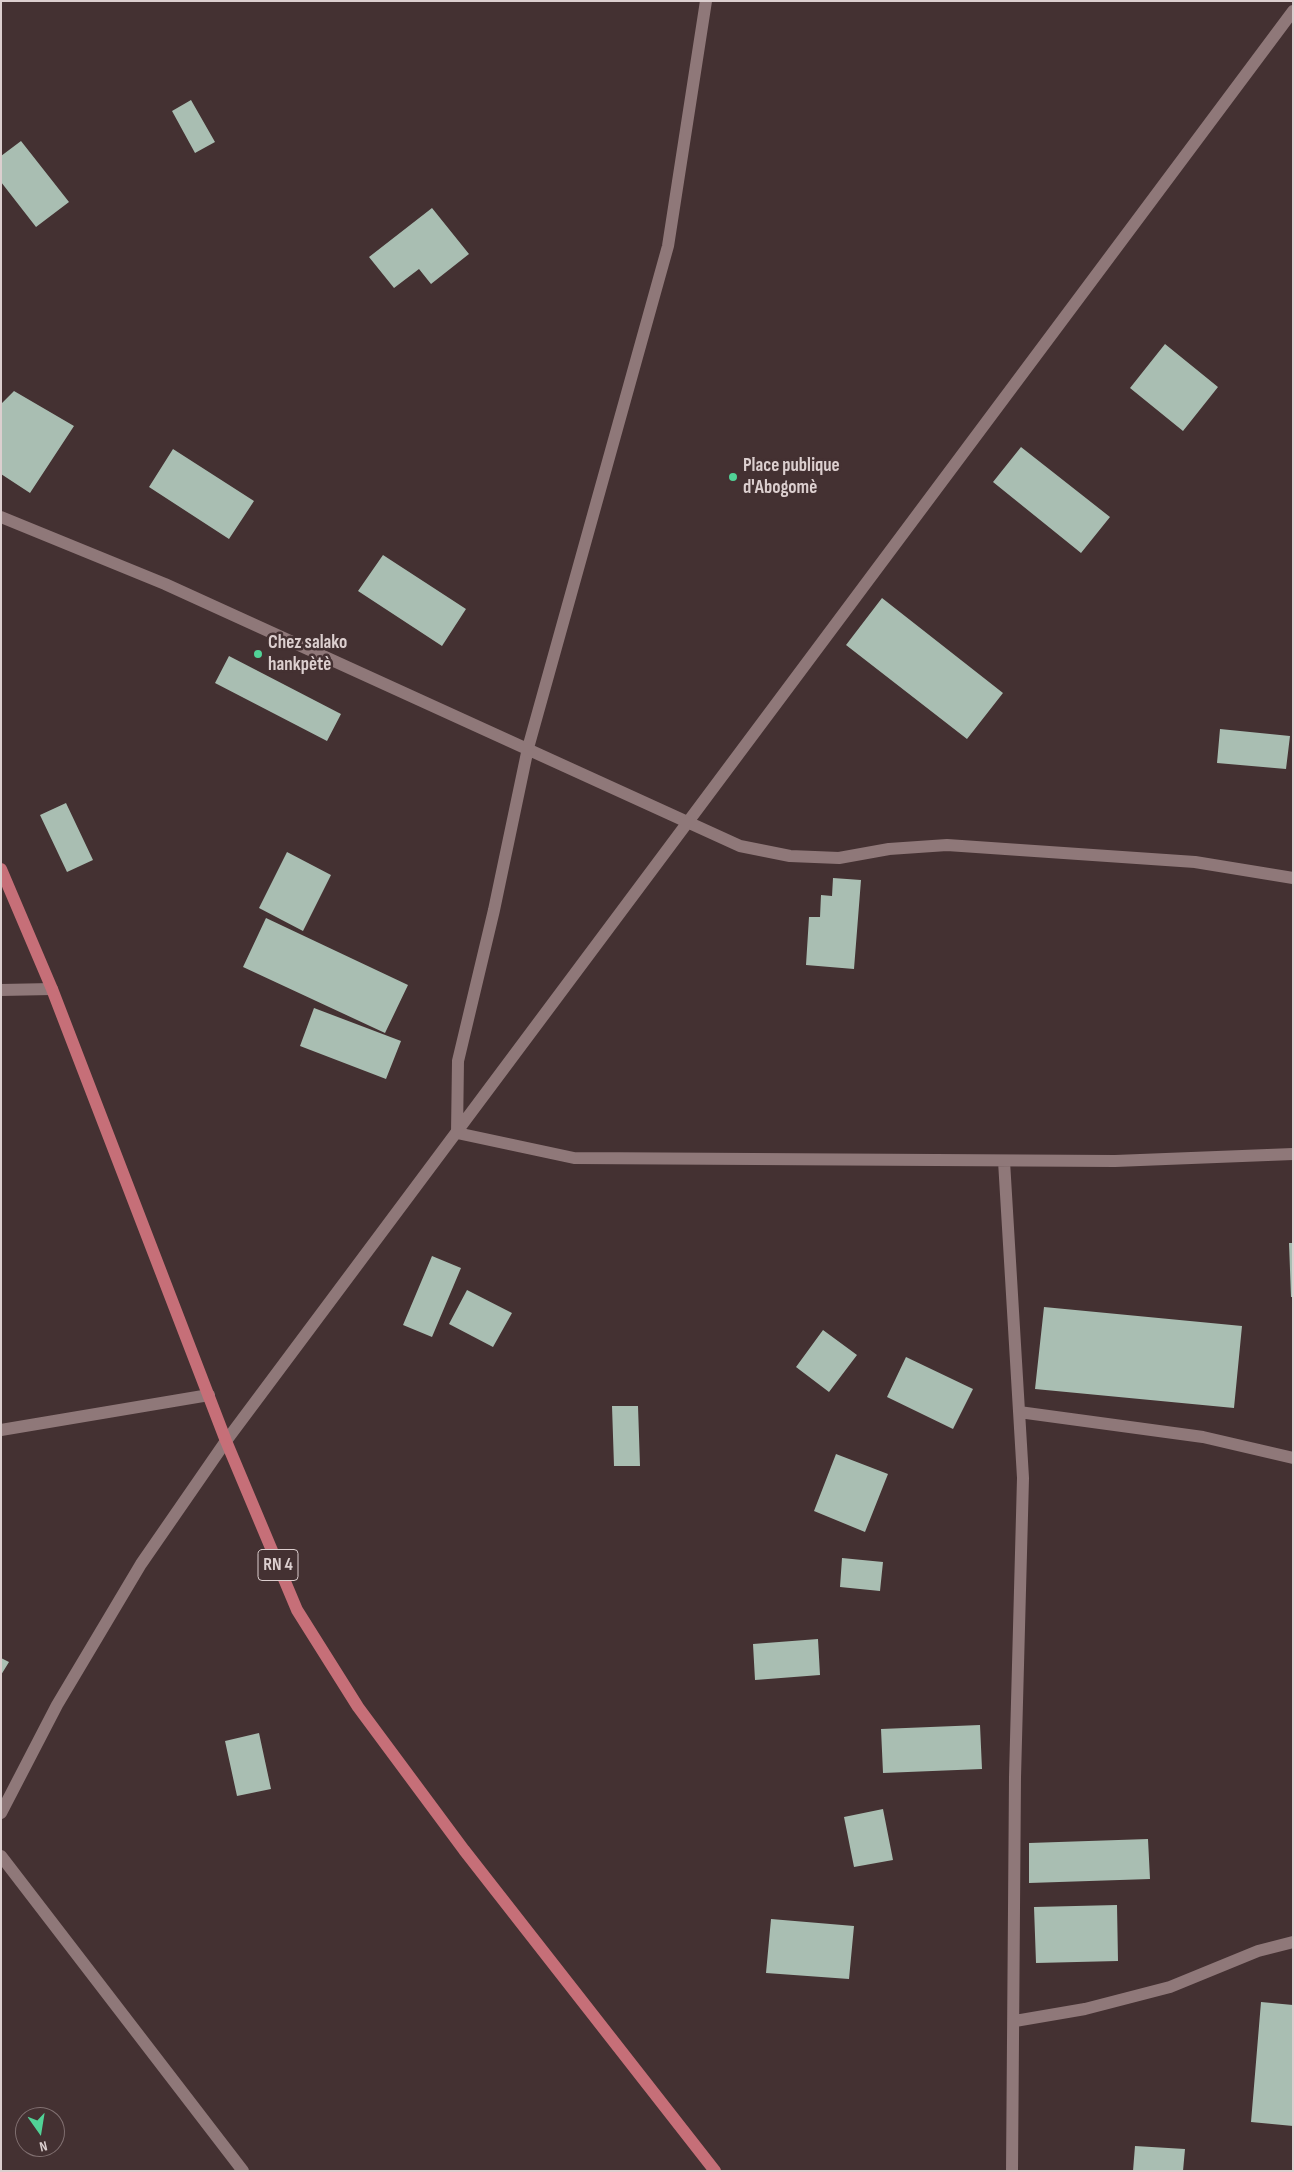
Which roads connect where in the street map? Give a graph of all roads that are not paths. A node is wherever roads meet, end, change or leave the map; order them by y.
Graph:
1 (706, 1) edge
2 (1293, 11) edge
3 (1, 517) edge
4 (528, 748) junction
5 (688, 822) junction
6 (1, 869) edge
7 (1293, 878) edge
8 (1, 990) edge
9 (52, 990) junction
10 (457, 1133) junction
11 (1293, 1154) edge
12 (1004, 1161) junction
13 (209, 1395) junction
14 (1019, 1412) junction
15 (1, 1430) edge
16 (226, 1441) junction
17 (1293, 1458) edge
18 (1, 1813) edge
19 (1, 1856) edge
20 (1293, 1942) edge
21 (1015, 2021) junction
22 (243, 2171) edge
23 (715, 2171) edge
24 (1012, 2171) edge

1 - 4 street
2 - 5 street
3 - 4 street
4 - 5 street
4 - 10 street
5 - 7 street
5 - 10 street
6 - 9 main road, RN 4
8 - 9 street
9 - 13 main road, RN 4
10 - 12 street
10 - 16 street
11 - 12 street
12 - 14 street
13 - 15 street
13 - 16 main road, RN 4
14 - 17 street
14 - 21 street
16 - 18 street
16 - 23 main road, RN 4
19 - 22 street
20 - 21 street
21 - 24 street

